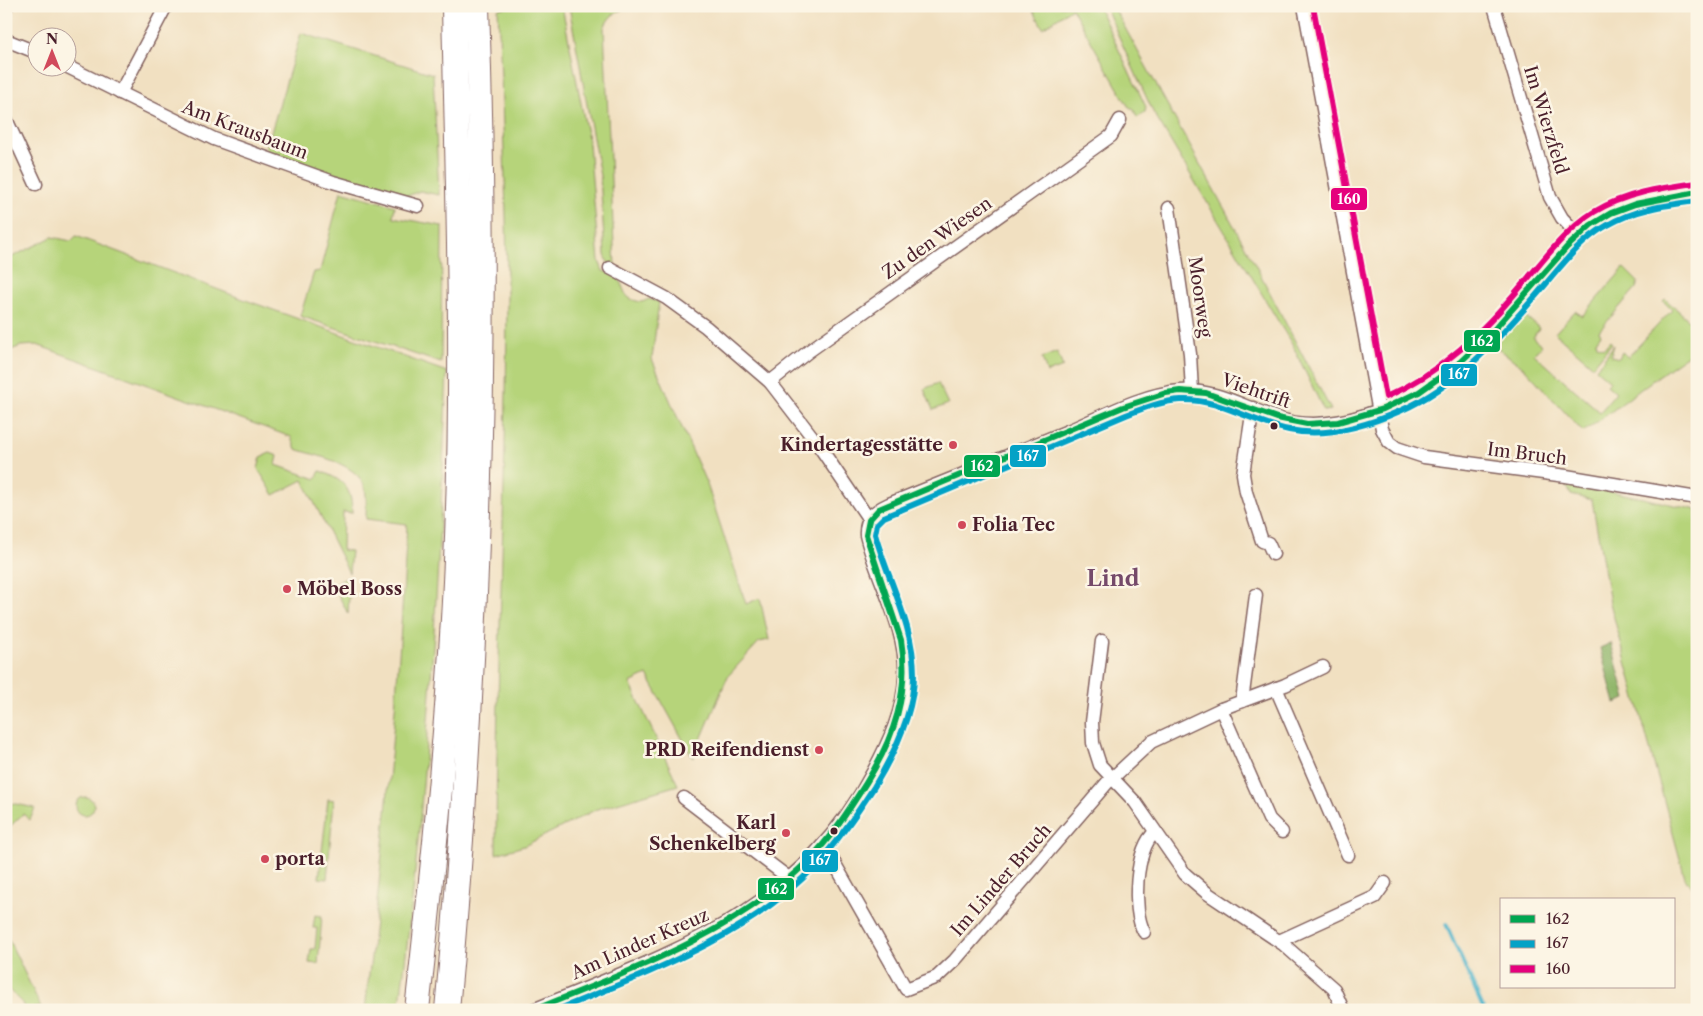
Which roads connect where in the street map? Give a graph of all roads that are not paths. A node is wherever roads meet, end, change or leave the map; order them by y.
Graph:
1 (166, 6) edge
2 (454, 6) edge
3 (477, 6) edge
4 (1304, 6) edge
5 (1494, 6) edge
6 (6, 40) edge
7 (28, 49) edge
8 (78, 72) edge
9 (120, 92) junction
10 (6, 119) edge
11 (1120, 120) dead end
12 (36, 184) dead end
13 (1697, 192) edge
14 (418, 206) dead end
15 (1169, 208) dead end
16 (1579, 236) junction
17 (610, 268) dead end
18 (770, 382) junction
19 (1192, 392) junction
20 (1253, 408) junction
21 (1379, 410) junction
22 (1697, 498) edge
23 (868, 518) junction
24 (1273, 554) dead end
25 (1256, 595) dead end
26 (1102, 641) dead end
27 (1322, 667) dead end
28 (1276, 688) junction
29 (1242, 701) junction
30 (1221, 709) junction
31 (1112, 778) junction
32 (684, 798) dead end
33 (1155, 832) junction
34 (1282, 832) dead end
35 (822, 846) junction
36 (1348, 855) dead end
37 (790, 879) junction
38 (1385, 883) dead end
39 (1144, 932) dead end
40 (1279, 941) junction
41 (417, 1010) edge
42 (447, 1010) edge
43 (533, 1010) edge
44 (1343, 1010) edge

1 - 9 street
2 - 41 highway
3 - 42 highway
4 - 21 street, Im Bruch
5 - 16 street, Im Wierzfeld
6 - 7 street
8 - 9 street, Am Krausbaum
9 - 14 street, Am Krausbaum
10 - 12 street
11 - 18 street, Zu den Wiesen
13 - 16 street, Viehtrift
15 - 19 street, Moorweg
16 - 21 street, Viehtrift
17 - 18 street
18 - 23 street
19 - 20 street, Viehtrift
19 - 23 street, Viehtrift
20 - 21 street, Viehtrift
20 - 24 street
21 - 22 street, Im Bruch
23 - 35 street, Am Linder Kreuz
25 - 29 street
26 - 31 street
27 - 28 street, Im Linder Bruch
28 - 29 street, Im Linder Bruch
28 - 36 street
29 - 30 street, Im Linder Bruch
30 - 31 street, Im Linder Bruch
30 - 34 street
31 - 33 street
31 - 35 street, Im Linder Bruch
32 - 37 street
33 - 39 street
33 - 40 street
35 - 37 street, Am Linder Kreuz
37 - 43 street, Am Linder Kreuz
38 - 40 street
40 - 44 street

